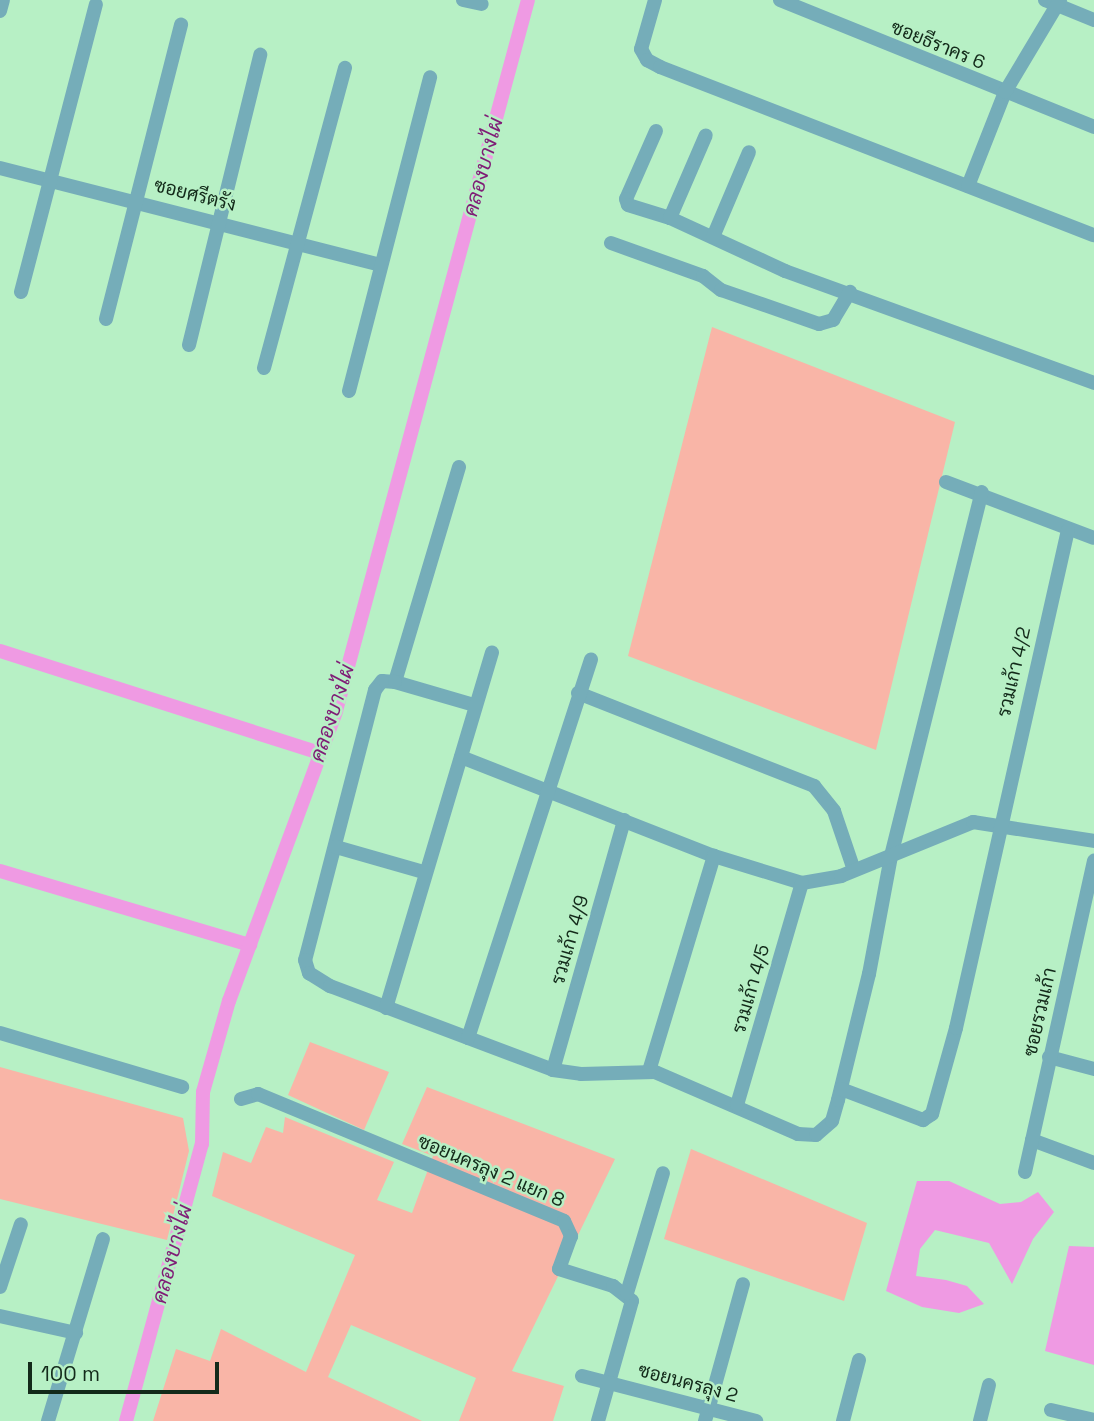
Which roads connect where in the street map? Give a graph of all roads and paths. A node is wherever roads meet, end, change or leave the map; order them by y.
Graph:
1 (3, 0) edge
2 (463, 0) edge
3 (655, 0) edge
4 (780, 0) edge
5 (1054, 2) edge
6 (482, 4) dead end
7 (96, 5) dead end
8 (0, 11) edge
9 (1094, 20) edge
10 (181, 24) dead end
11 (260, 55) dead end
12 (345, 68) dead end
13 (430, 77) dead end
14 (1005, 92) junction
15 (1094, 127) edge
16 (656, 131) dead end
17 (706, 135) dead end
18 (749, 152) dead end
19 (0, 167) edge
20 (48, 179) junction
21 (968, 186) junction
22 (135, 200) junction
23 (670, 218) junction
24 (217, 221) junction
25 (1094, 235) edge
26 (713, 237) junction
27 (296, 241) junction
28 (611, 243) dead end
29 (380, 265) junction
30 (21, 292) dead end
31 (850, 292) junction
32 (106, 319) dead end
33 (188, 345) dead end
34 (264, 368) dead end
35 (1094, 383) edge
36 (349, 391) dead end
37 (459, 467) dead end
38 (946, 482) dead end
39 (982, 492) junction
40 (1068, 530) junction
41 (1094, 538) edge
42 (492, 652) dead end
43 (591, 659) dead end
44 (396, 682) junction
45 (578, 693) junction
46 (474, 705) junction
47 (461, 757) junction
48 (546, 789) junction
49 (624, 820) junction
50 (1000, 824) junction
51 (1094, 841) edge
52 (336, 848) junction
53 (714, 856) junction
54 (891, 856) junction
55 (1094, 861) edge
56 (855, 870) junction
57 (425, 872) junction
58 (802, 883) junction
59 (386, 1008) junction
60 (0, 1033) edge
61 (468, 1038) junction
62 (1049, 1057) junction
63 (1094, 1069) edge
64 (553, 1070) junction
65 (649, 1071) junction
66 (182, 1087) dead end
67 (841, 1089) junction
68 (241, 1099) dead end
69 (737, 1105) junction
70 (1032, 1140) junction
71 (1094, 1163) edge
72 (1025, 1172) dead end
73 (663, 1173) dead end
74 (21, 1224) dead end
75 (103, 1239) dead end
76 (743, 1284) dead end
77 (0, 1287) edge
78 (627, 1293) junction
79 (0, 1316) edge
80 (76, 1333) junction
81 (859, 1360) dead end
82 (582, 1376) dead end
83 (610, 1382) junction
84 (989, 1384) dead end
85 (1051, 1410) dead end
86 (707, 1415) edge
87 (1094, 1420) edge
88 (48, 1421) edge
89 (598, 1421) edge
90 (756, 1421) edge
91 (843, 1421) edge
92 (980, 1421) edge

1 - 8 street
2 - 6 street
3 - 21 street
4 - 14 street, ซอยธีราคร 6
5 - 9 street
5 - 14 street
7 - 20 street
10 - 22 street
11 - 24 street
12 - 27 street
13 - 29 street
14 - 15 street, ซอยธีราคร 6
14 - 21 street
16 - 23 street
17 - 23 street
18 - 26 street
19 - 20 street, ซอยศรีตรัง
20 - 22 street, ซอยศรีตรัง
20 - 30 street
21 - 25 street
22 - 24 street, ซอยศรีตรัง
22 - 32 street
23 - 26 street
24 - 27 street, ซอยศรีตรัง
24 - 33 street
26 - 31 street
27 - 29 street, ซอยศรีตรัง
27 - 34 street
28 - 31 street
29 - 36 street
31 - 35 street
37 - 44 street
38 - 39 street
39 - 40 street
39 - 54 street
40 - 41 street
40 - 50 street, รวมเก้า 4/2
42 - 46 street
43 - 45 street
44 - 46 street
44 - 52 street
45 - 48 street
45 - 56 street
46 - 47 street
47 - 48 street
47 - 57 street
48 - 49 street
48 - 61 street
49 - 53 street
49 - 64 street, รวมเก้า 4/9
50 - 51 street
50 - 54 street
50 - 67 street, รวมเก้า 4/2
52 - 57 street
52 - 59 street
53 - 58 street
53 - 65 street
54 - 56 street
54 - 67 street
55 - 62 street, ซอยรวมเก้า
56 - 58 street
57 - 59 street
58 - 69 street, รวมเก้า 4/5
59 - 61 street
60 - 66 street
61 - 64 street
62 - 63 street
62 - 70 street, ซอยรวมเก้า
64 - 65 street
65 - 69 street
67 - 69 street
68 - 78 street, ซอยนครลุง 2 แยก 8
70 - 71 street
70 - 72 street, ซอยรวมเก้า
73 - 78 street
74 - 77 street
75 - 80 street
76 - 86 street
78 - 83 street
79 - 80 street
80 - 88 street
81 - 91 street
82 - 83 street, ซอยนครลุง 2
83 - 86 street, ซอยนครลุง 2
83 - 89 street
84 - 92 street
85 - 87 street
86 - 90 street, ซอยนครลุง 2

